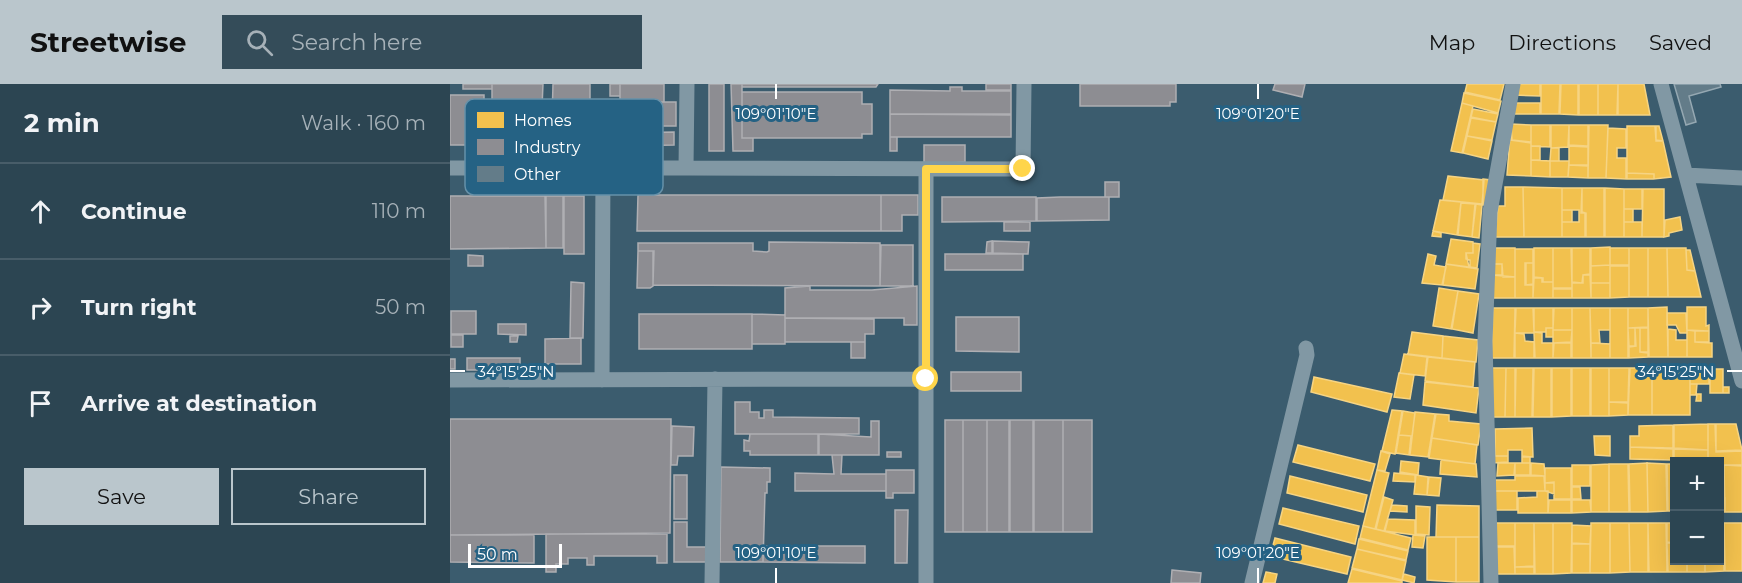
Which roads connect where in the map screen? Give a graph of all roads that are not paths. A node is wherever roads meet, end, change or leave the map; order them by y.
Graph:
1 (687, 84) edge
2 (1024, 84) edge
3 (1513, 84) edge
4 (1662, 84) edge
5 (663, 168) edge
6 (686, 168) junction
7 (926, 169) junction
8 (1690, 174) junction
9 (1742, 178) edge
10 (603, 195) edge
11 (1306, 348) dead end
12 (715, 379) junction
13 (926, 379) junction
14 (450, 380) edge
15 (602, 380) junction
16 (1742, 381) edge
17 (712, 583) edge
18 (926, 583) edge
19 (1252, 583) edge
20 (1491, 583) edge

1 - 6 street
2 - 7 street
3 - 20 street
4 - 8 street
5 - 6 street
6 - 7 street
7 - 13 street
8 - 9 street
8 - 16 street
10 - 15 street
11 - 19 street
12 - 13 street
12 - 15 street
12 - 17 street
13 - 18 street
14 - 15 street

